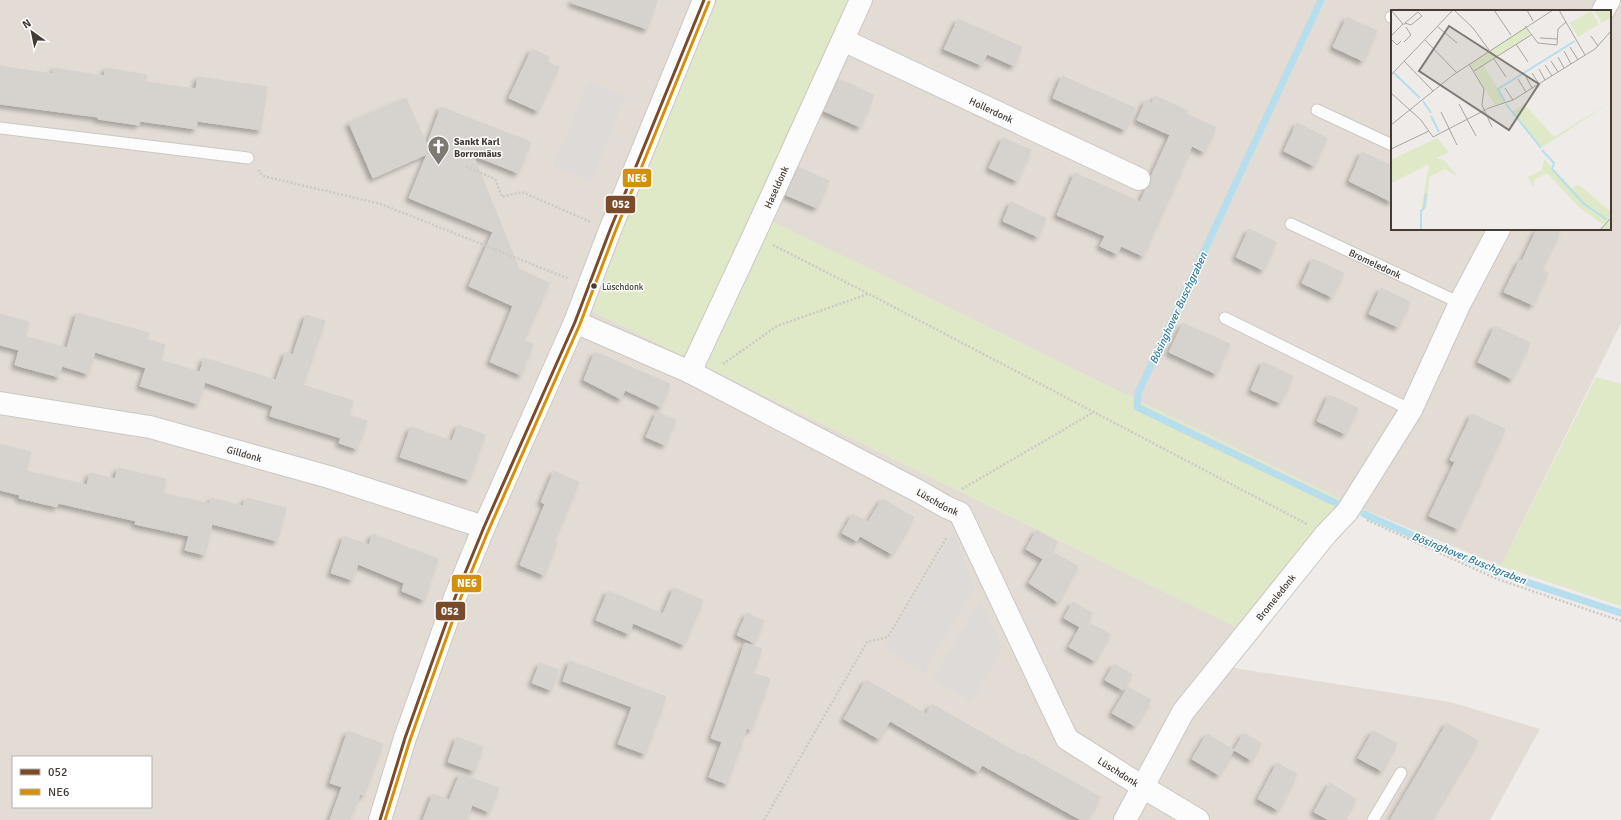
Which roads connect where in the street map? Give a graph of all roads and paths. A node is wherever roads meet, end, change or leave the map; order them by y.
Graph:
1 (704, 0) edge
2 (861, 0) edge
3 (1609, 0) edge
4 (1604, 10) edge
5 (843, 40) junction
6 (1317, 110) dead end
7 (0, 128) edge
8 (1391, 145) edge
9 (248, 158) joint
10 (466, 166) dead end
11 (1139, 179) dead end
12 (1291, 224) dead end
13 (610, 230) junction
14 (1498, 230) edge
15 (754, 235) junction
16 (588, 286) junction
17 (869, 294) junction
18 (1460, 303) junction
19 (1224, 318) dead end
20 (575, 322) junction
21 (695, 376) junction
22 (0, 403) edge
23 (1411, 410) junction
24 (1094, 412) junction
25 (981, 478) dead end
26 (1348, 512) junction
27 (960, 513) junction
28 (484, 527) junction
29 (1326, 534) junction
30 (1621, 621) edge
31 (1401, 773) dead end
32 (1143, 787) junction
33 (380, 820) edge
34 (764, 820) edge
35 (1125, 820) edge
36 (1198, 820) edge
37 (1373, 820) edge

1 - 13 street
2 - 5 street, Haseldonk
3 - 4 street
5 - 11 street, Hollerdonk
5 - 15 street, Haseldonk
6 - 8 lane
7 - 9 lane
9 - 16 path
10 - 13 path
12 - 18 lane, Bromeledonk
13 - 16 street
14 - 18 street, Bromeledonk
15 - 17 path
15 - 21 street, Haseldonk
16 - 20 street
17 - 21 path
17 - 24 path
18 - 23 street, Bromeledonk
19 - 23 lane
20 - 21 street, Lüschdonk
20 - 28 street
21 - 27 street, Lüschdonk
22 - 28 street, Gilldonk
23 - 26 street, Bromeledonk
24 - 25 path
24 - 29 path
26 - 29 street, Bromeledonk
26 - 30 path
27 - 32 street, Lüschdonk
27 - 34 path
28 - 33 street
29 - 32 street, Bromeledonk
31 - 37 lane
32 - 35 street, Bromeledonk
32 - 36 street, Lüschdonk

